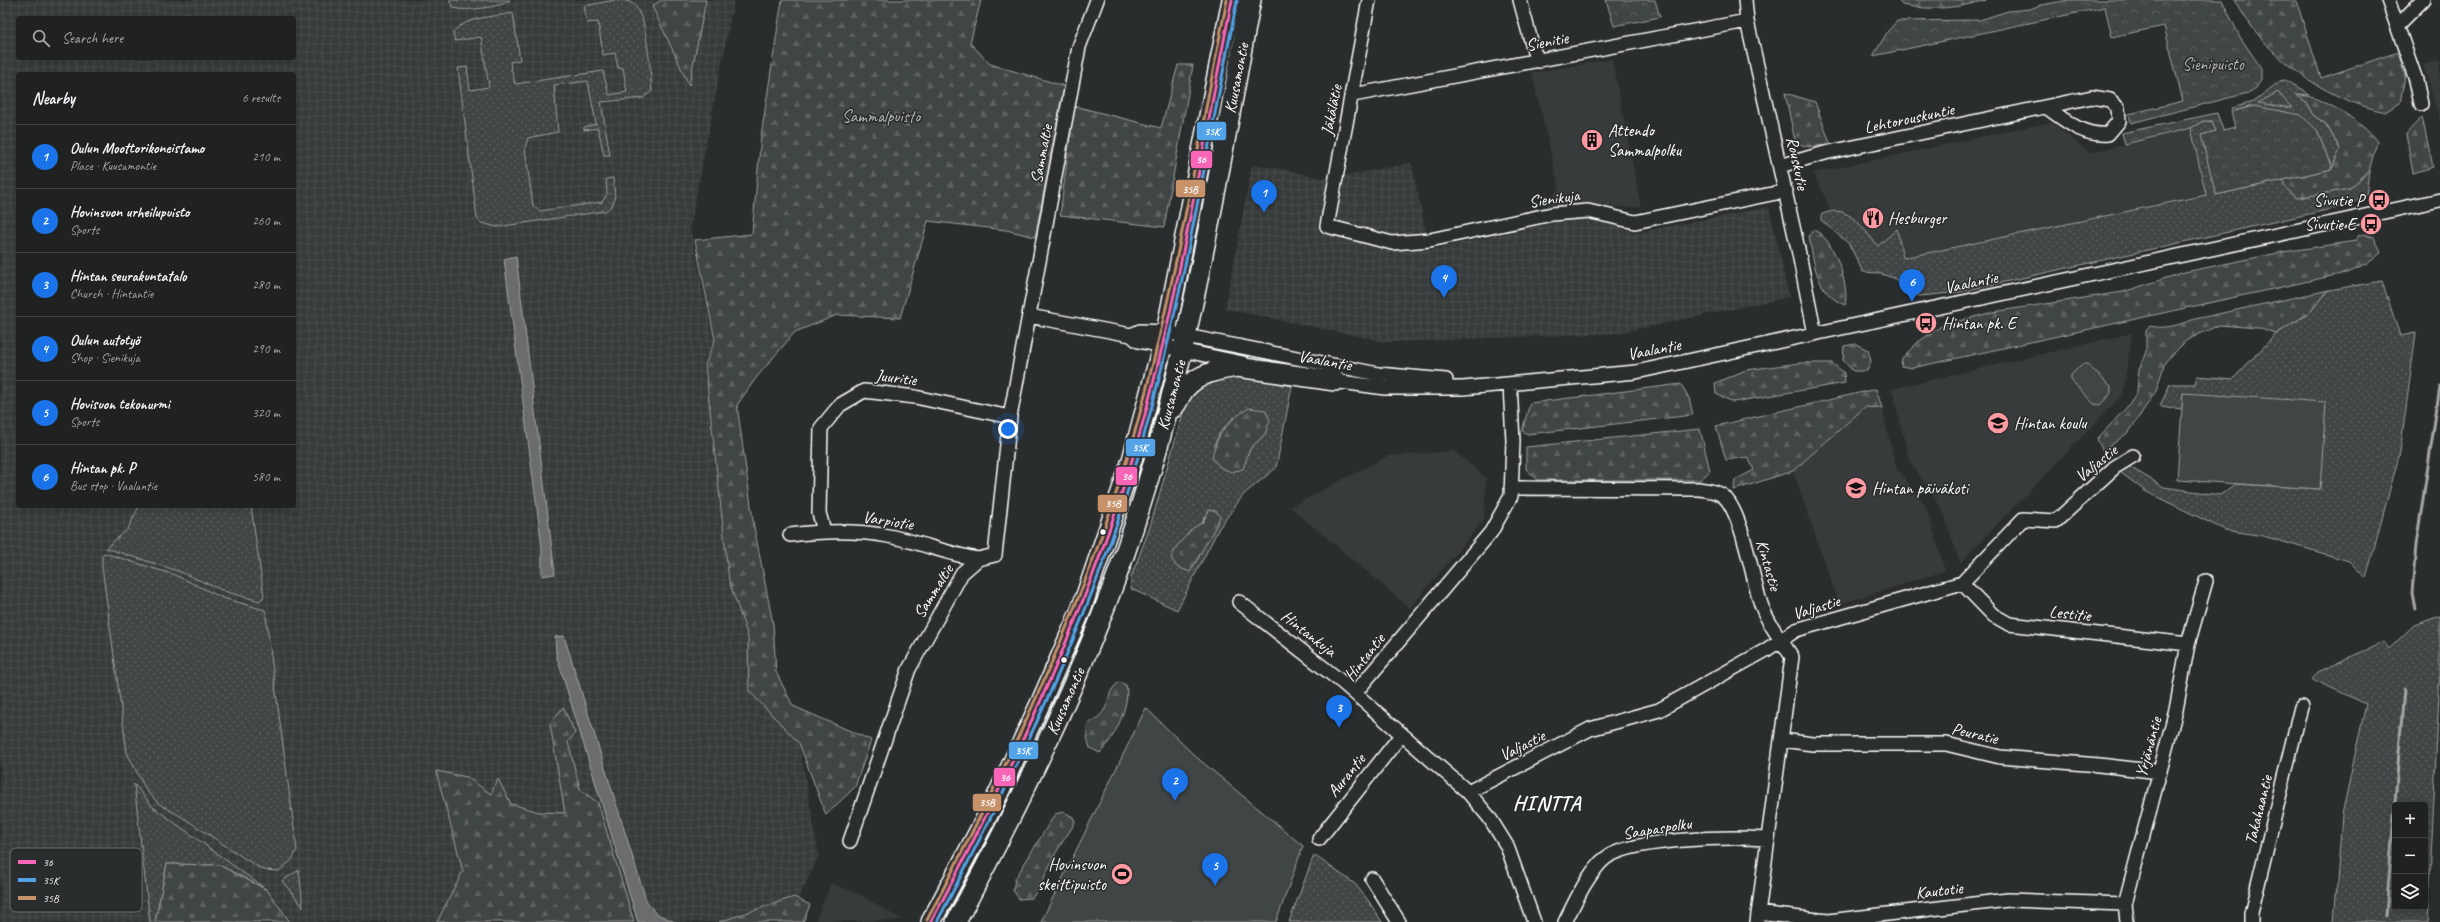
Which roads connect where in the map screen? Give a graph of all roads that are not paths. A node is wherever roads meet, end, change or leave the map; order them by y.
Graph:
1 (1097, 0) edge
2 (1232, 0) edge
3 (1251, 0) edge
4 (1369, 0) edge
5 (1520, 0) edge
6 (1745, 0) edge
7 (2388, 0) edge
8 (2423, 0) edge
9 (1747, 21) junction
10 (2398, 25) junction
11 (1539, 61) junction
12 (1353, 95) junction
13 (2421, 104) dead end
14 (2046, 107) junction
15 (1780, 166) junction
16 (1786, 191) junction
17 (2440, 200) edge
18 (1327, 226) joint
19 (1029, 316) junction
20 (1815, 334) junction
21 (1164, 339) junction
22 (1185, 344) junction
23 (1335, 381) junction
24 (1510, 385) junction
25 (1483, 386) junction
26 (1010, 417) junction
27 (1165, 419) junction
28 (2133, 456) dead end
29 (1511, 488) junction
30 (824, 531) junction
31 (790, 535) dead end
32 (978, 559) junction
33 (2206, 581) dead end
34 (1962, 583) junction
35 (1239, 602) dead end
36 (1781, 639) junction
37 (2188, 644) junction
38 (1355, 694) junction
39 (2301, 707) dead end
40 (1402, 734) junction
41 (1782, 740) junction
42 (2160, 772) junction
43 (1468, 792) junction
44 (1319, 839) dead end
45 (1767, 839) junction
46 (850, 841) dead end
47 (1372, 879) dead end
48 (2125, 904) junction
49 (1757, 918) edge
50 (932, 922) edge
51 (956, 922) edge
52 (1399, 922) edge
53 (1534, 922) edge
54 (1565, 922) edge
55 (2127, 922) edge
56 (2251, 922) edge

1 - 19 street, Sammaltie
2 - 21 highway, Kuusamontie
3 - 22 highway, Kuusamontie
4 - 12 street, Jäkälätie
5 - 11 street
6 - 9 street, Rouskutie
7 - 10 street
8 - 10 street
9 - 11 street, Sienitie
9 - 15 street, Rouskutie
10 - 13 street
11 - 12 street, Sienitie
12 - 18 street, Jäkälätie
14 - 14 street, Lehtorouskuntie
14 - 15 street, Lehtorouskuntie
15 - 16 street, Rouskutie
16 - 18 street, Sienikuja
16 - 20 street, Rouskutie
17 - 20 street, Vaalantie
19 - 21 street
19 - 26 street, Sammaltie
20 - 24 street, Vaalantie
21 - 22 street, Vaalantie
21 - 50 highway, Kuusamontie
22 - 23 street, Vaalantie
22 - 25 street, Vaalantie
22 - 27 highway, Kuusamontie
23 - 25 street, Vaalantie
23 - 27 highway
24 - 25 street, Vaalantie
24 - 29 street, Hintantie
26 - 30 street, Juuritie
26 - 32 street, Sammaltie
27 - 51 highway, Kuusamontie
28 - 34 street, Valjastie
29 - 36 street, Kintastie
29 - 38 street, Hintantie
30 - 31 street, Varpiotie
30 - 32 street, Varpiotie
32 - 46 street, Sammaltie
33 - 37 street, Yrjänäntie
34 - 36 street, Valjastie
34 - 37 street, Lestitie
35 - 38 street, Hintankuja
36 - 41 street, Kintastie
36 - 43 street, Valjastie
37 - 42 street, Yrjänäntie
38 - 40 street, Hintantie
39 - 56 street, Takahaantie
40 - 43 street, Hintantie
40 - 44 street, Aurantie
41 - 42 street, Peuratie
41 - 45 street, Kintastie
42 - 48 street, Yrjänäntie
43 - 53 street, Hintantie
45 - 49 street, Kintastie
45 - 54 street, Saapaspolku
47 - 52 street
48 - 49 street, Kautotie
48 - 55 street, Yrjänäntie

